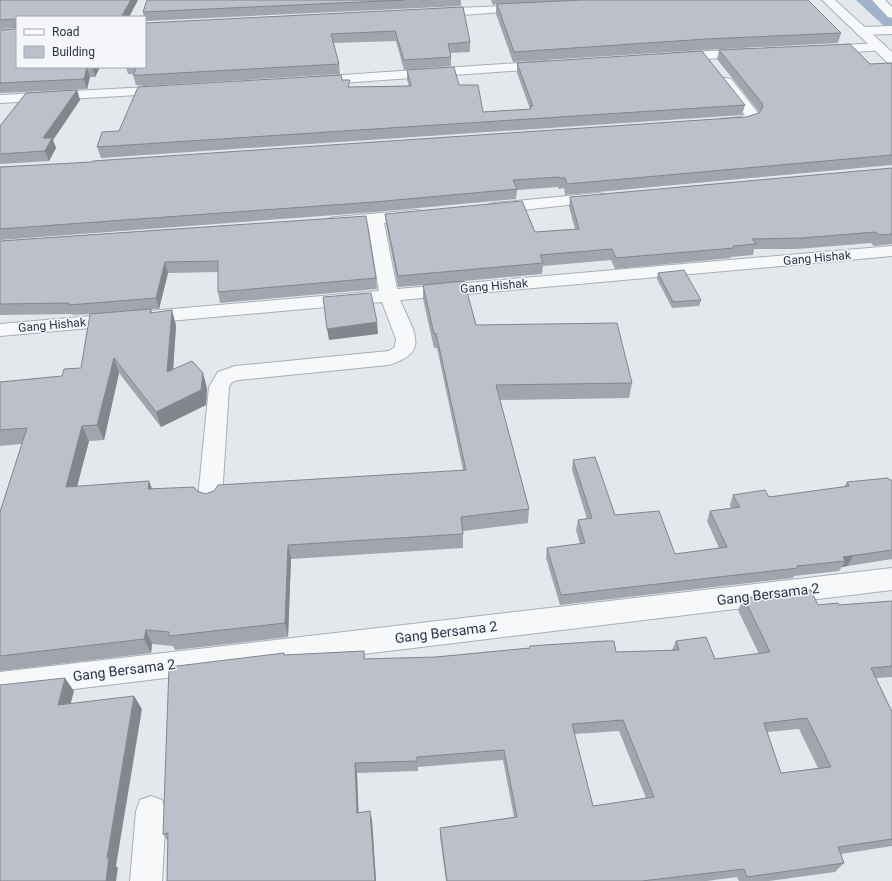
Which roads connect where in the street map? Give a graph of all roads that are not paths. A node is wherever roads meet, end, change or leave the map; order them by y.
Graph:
1 (828, 0) edge
2 (878, 0) edge
3 (540, 7) edge
4 (422, 13) edge
5 (892, 14) edge
6 (892, 30) edge
7 (867, 31) junction
8 (880, 47) junction
9 (816, 50) edge
10 (760, 53) edge
11 (666, 58) edge
12 (892, 59) edge
13 (564, 64) edge
14 (712, 64) junction
15 (304, 82) edge
16 (179, 89) edge
17 (0, 99) edge
18 (712, 123) edge
19 (614, 197) edge
20 (478, 209) edge
21 (430, 214) edge
22 (375, 219) junction
23 (319, 223) edge
24 (892, 251) edge
25 (389, 295) junction
26 (0, 330) edge
27 (210, 498) edge
28 (892, 579) edge
29 (0, 685) edge
30 (152, 811) dead end
31 (146, 881) edge

1 - 7 street
2 - 5 street
3 - 4 street
6 - 7 street
7 - 8 street
8 - 9 street
8 - 12 street
10 - 14 street
11 - 14 street
13 - 15 street
14 - 18 street
16 - 17 street
19 - 20 street
21 - 22 street
22 - 23 street
22 - 25 street
24 - 25 street, Gang Hishak
25 - 26 street, Gang Hishak
25 - 27 street
28 - 29 street, Gang Bersama 2
30 - 31 street

